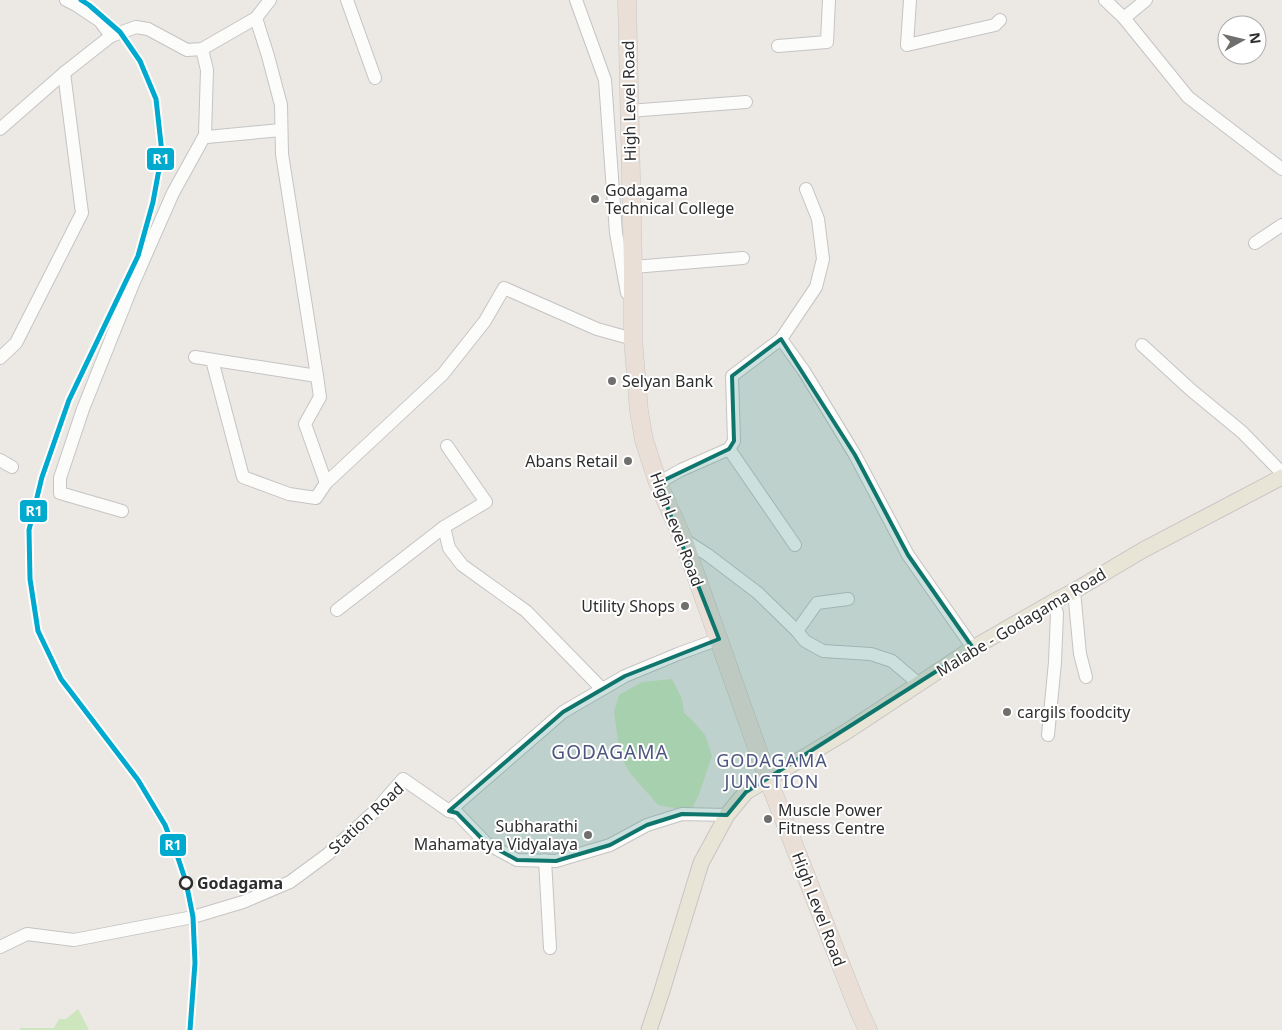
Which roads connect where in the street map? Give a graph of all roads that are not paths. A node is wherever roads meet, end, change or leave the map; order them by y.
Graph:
1 (66, 0) edge
2 (270, 0) edge
3 (347, 0) edge
4 (576, 0) edge
5 (627, 0) edge
6 (829, 0) edge
7 (910, 0) edge
8 (1105, 0) edge
9 (1146, 0) edge
10 (256, 18) junction
11 (1124, 18) junction
12 (1000, 20) dead end
13 (111, 36) junction
14 (778, 46) dead end
15 (202, 49) junction
16 (64, 73) junction
17 (375, 78) dead end
18 (746, 102) dead end
19 (629, 111) junction
20 (0, 129) edge
21 (281, 130) junction
22 (205, 135) junction
23 (1282, 169) edge
24 (806, 189) dead end
25 (1282, 225) edge
26 (1255, 244) dead end
27 (743, 258) dead end
28 (633, 267) junction
29 (633, 332) junction
30 (781, 339) junction
31 (1142, 345) dead end
32 (195, 357) dead end
33 (0, 358) edge
34 (212, 360) junction
35 (317, 376) junction
36 (447, 446) dead end
37 (729, 449) junction
38 (0, 460) edge
39 (12, 467) dead end
40 (1282, 473) edge
41 (1282, 477) edge
42 (658, 483) junction
43 (326, 484) junction
44 (122, 511) dead end
45 (444, 526) junction
46 (683, 539) junction
47 (795, 545) dead end
48 (1074, 591) junction
49 (848, 599) dead end
50 (1053, 602) junction
51 (337, 610) dead end
52 (797, 631) junction
53 (719, 639) junction
54 (973, 648) junction
55 (1086, 677) dead end
56 (918, 684) junction
57 (602, 689) junction
58 (1048, 734) dead end
59 (768, 779) junction
60 (448, 811) junction
61 (726, 814) junction
62 (545, 860) junction
63 (0, 947) edge
64 (550, 948) dead end
65 (649, 1030) edge
66 (868, 1030) edge

1 - 13 street
2 - 10 street
3 - 17 street
4 - 29 street
5 - 19 highway, High Level Road
6 - 14 street
7 - 12 street
8 - 11 street
9 - 11 street
10 - 15 street
10 - 21 street
11 - 23 street
13 - 15 street
13 - 16 street
15 - 22 street
16 - 20 street
16 - 33 street
18 - 19 street
19 - 28 highway, High Level Road
21 - 22 street
21 - 35 street
22 - 44 street
24 - 30 street
25 - 26 street
27 - 28 street
28 - 29 highway, High Level Road
29 - 42 highway, High Level Road
29 - 43 street
30 - 37 street
30 - 54 street
31 - 40 street
32 - 34 street
34 - 35 street
34 - 43 street
35 - 43 street
36 - 45 street
37 - 42 street
37 - 47 street
38 - 39 street
41 - 48 main road, Malabe - Godagama Road
42 - 46 highway, High Level Road
45 - 51 street
45 - 57 street
46 - 52 street
46 - 53 highway, High Level Road
48 - 50 main road, Malabe - Godagama Road
48 - 55 street
49 - 52 street
50 - 54 main road, Malabe - Godagama Road
50 - 58 street
52 - 56 street
53 - 57 street
53 - 59 highway, High Level Road
54 - 56 main road, Malabe - Godagama Road
56 - 59 main road, Malabe - Godagama Road
57 - 60 street
59 - 61 main road, Malabe - Godagama Road
59 - 66 highway, High Level Road
60 - 62 street
60 - 63 street, Station Road
61 - 62 street
61 - 65 main road, Malabe - Godagama Road
62 - 64 street

